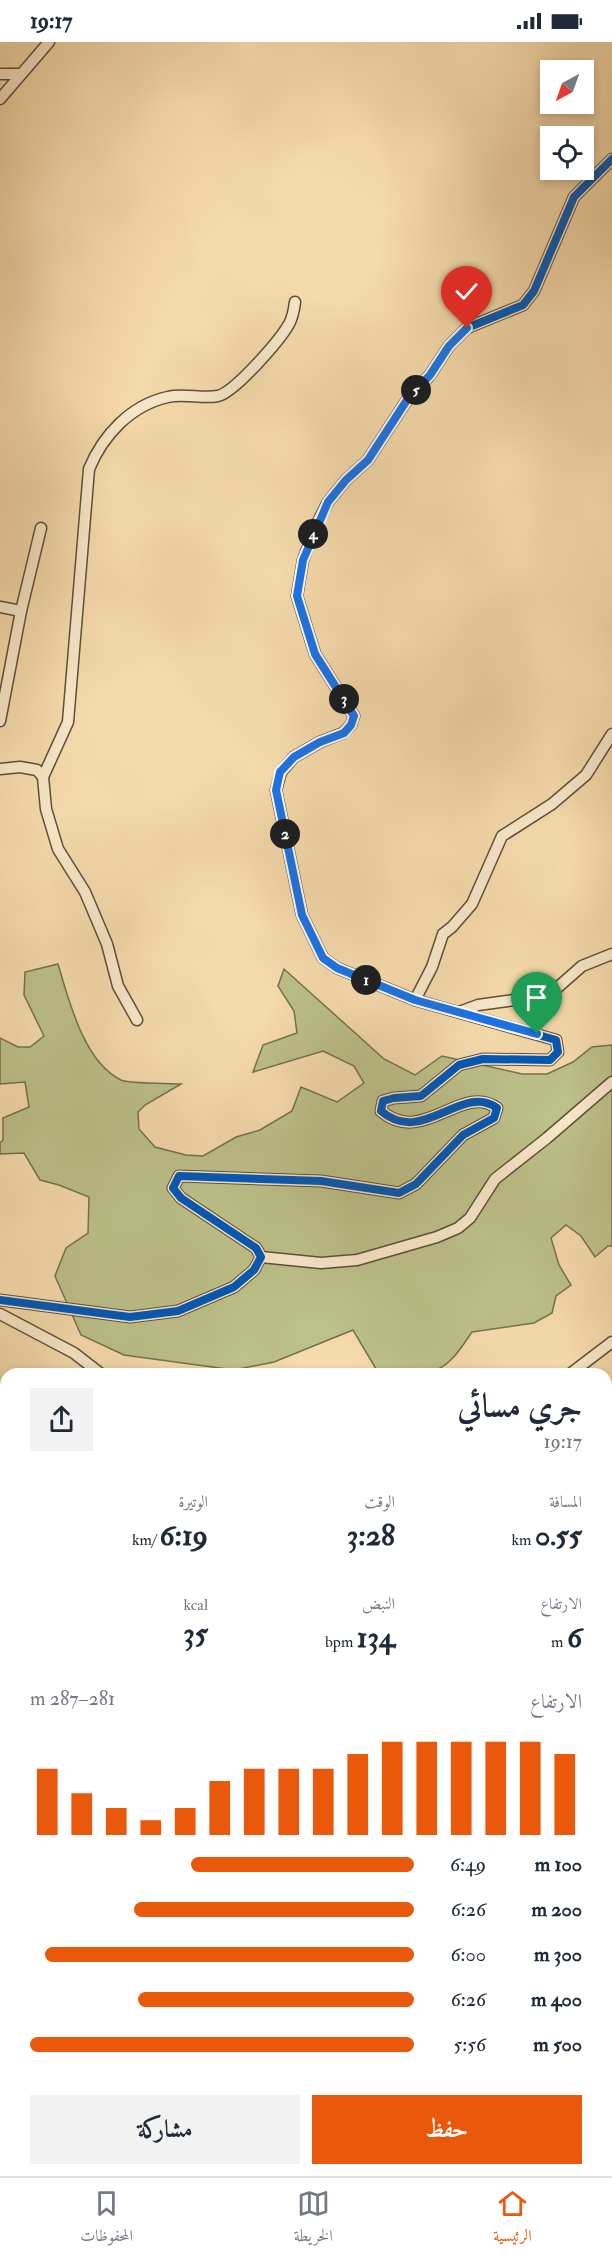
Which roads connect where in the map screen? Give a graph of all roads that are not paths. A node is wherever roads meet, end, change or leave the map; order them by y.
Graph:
1 (49, 42) edge
2 (0, 74) edge
3 (19, 74) junction
4 (0, 99) edge
5 (612, 159) edge
6 (296, 302) dead end
7 (40, 528) dead end
8 (0, 607) edge
9 (21, 610) junction
10 (0, 721) edge
11 (612, 734) edge
12 (0, 769) edge
13 (43, 777) junction
14 (612, 954) edge
15 (415, 1000) junction
16 (459, 1012) junction
17 (137, 1020) dead end
18 (612, 1082) edge
19 (261, 1257) junction
20 (0, 1300) edge
21 (0, 1314) edge
22 (612, 1342) edge
23 (93, 1368) edge
24 (578, 1368) edge

1 - 3 street
2 - 3 street
3 - 4 street
5 - 15 street
6 - 13 street
7 - 9 street
8 - 9 street
9 - 10 street
11 - 15 street
12 - 13 street
13 - 17 street
14 - 16 street
15 - 16 street
16 - 19 street
18 - 19 street
19 - 20 street
21 - 23 street
22 - 24 street

